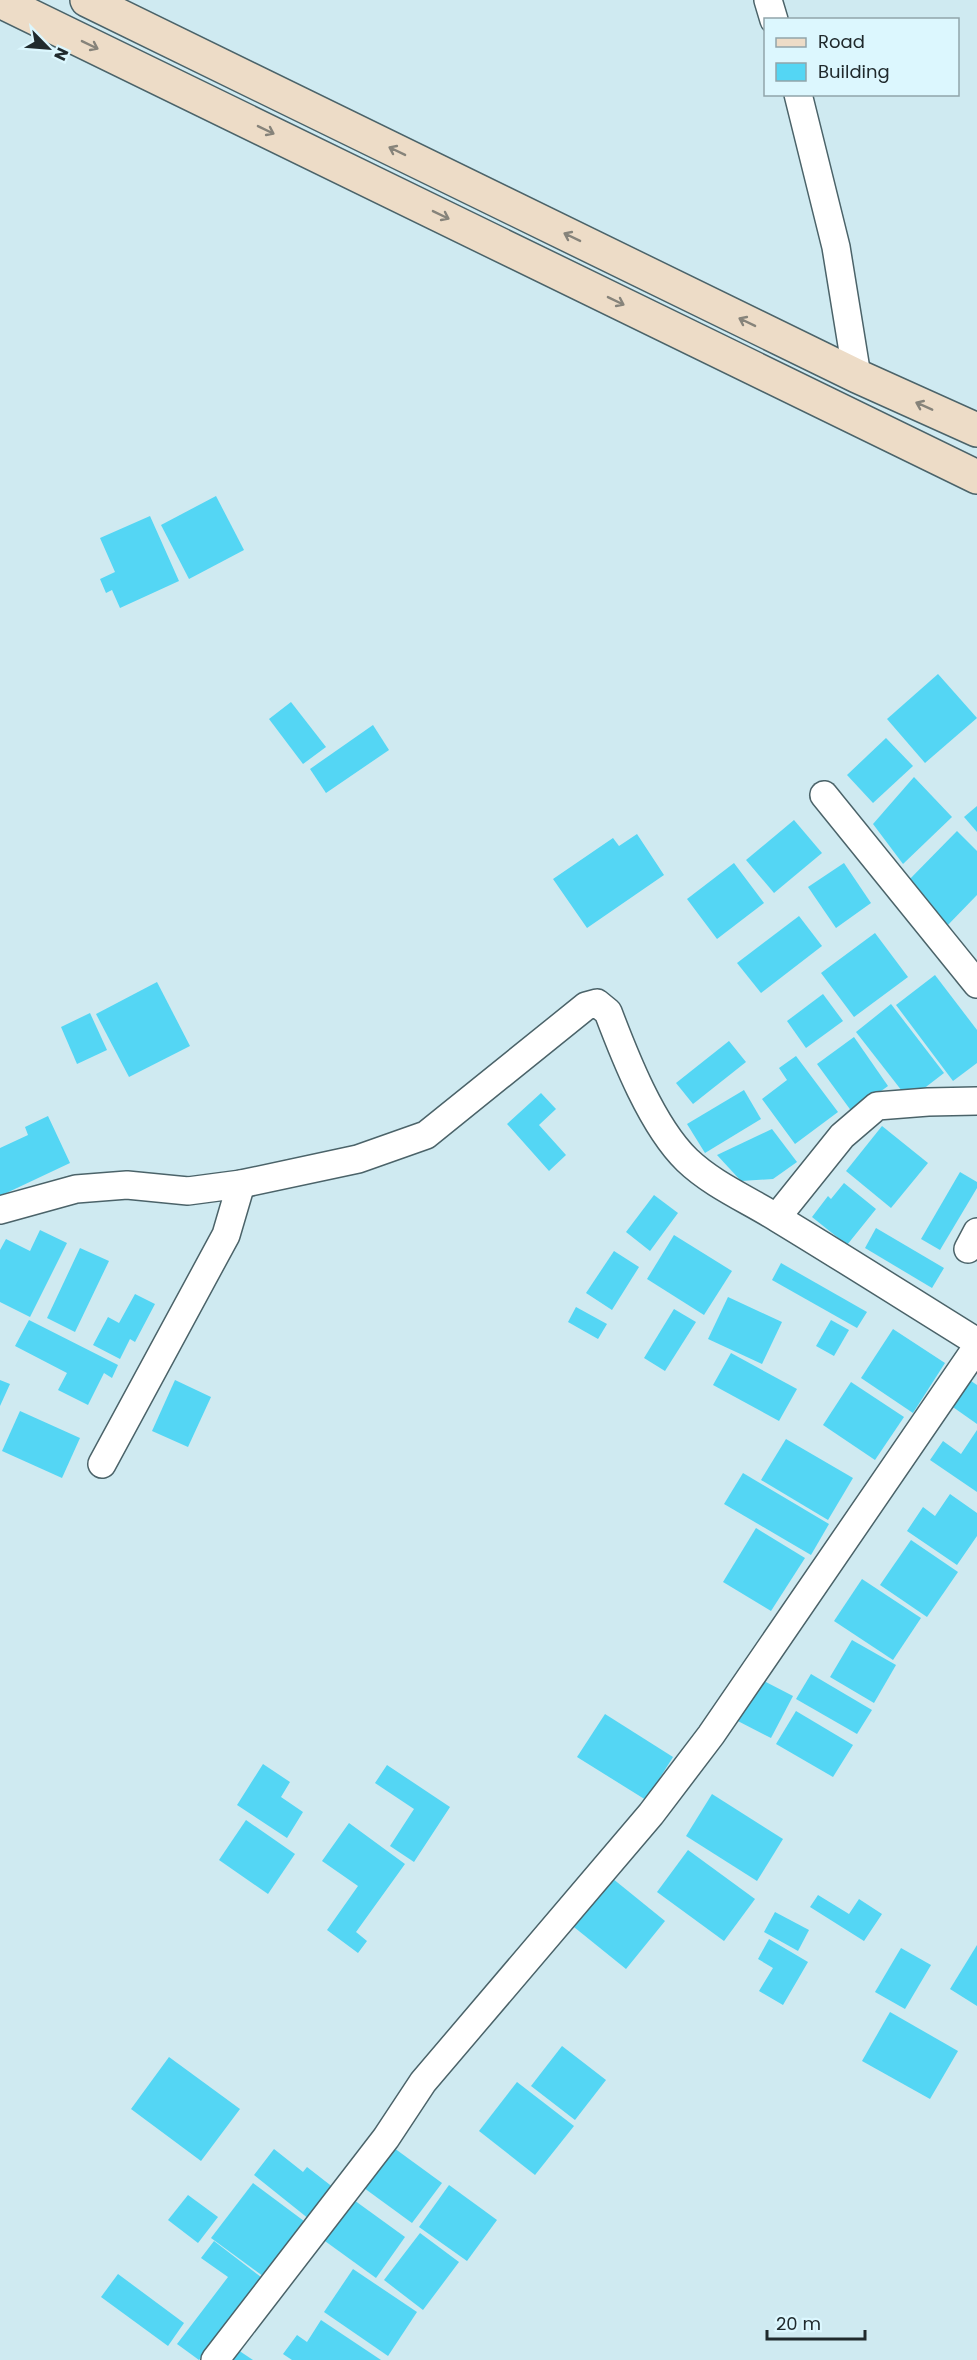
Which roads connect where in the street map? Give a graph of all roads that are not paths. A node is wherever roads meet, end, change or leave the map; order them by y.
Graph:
1 (87, 0) edge
2 (768, 0) edge
3 (0, 1) edge
4 (773, 18) edge
5 (799, 96) edge
6 (857, 376) junction
7 (977, 430) edge
8 (977, 477) edge
9 (824, 795) dead end
10 (977, 984) edge
11 (977, 1101) edge
12 (242, 1185) junction
13 (0, 1210) edge
14 (777, 1217) junction
15 (977, 1342) edge
16 (977, 1347) edge
17 (102, 1464) dead end
18 (215, 2360) edge

6 -> 1 main road
2 - 4 street
3 -> 8 main road
5 - 6 street
7 -> 6 main road
9 - 10 street
11 - 14 street
12 - 13 street
12 - 14 street
12 - 17 street
14 - 15 street
16 - 18 street

